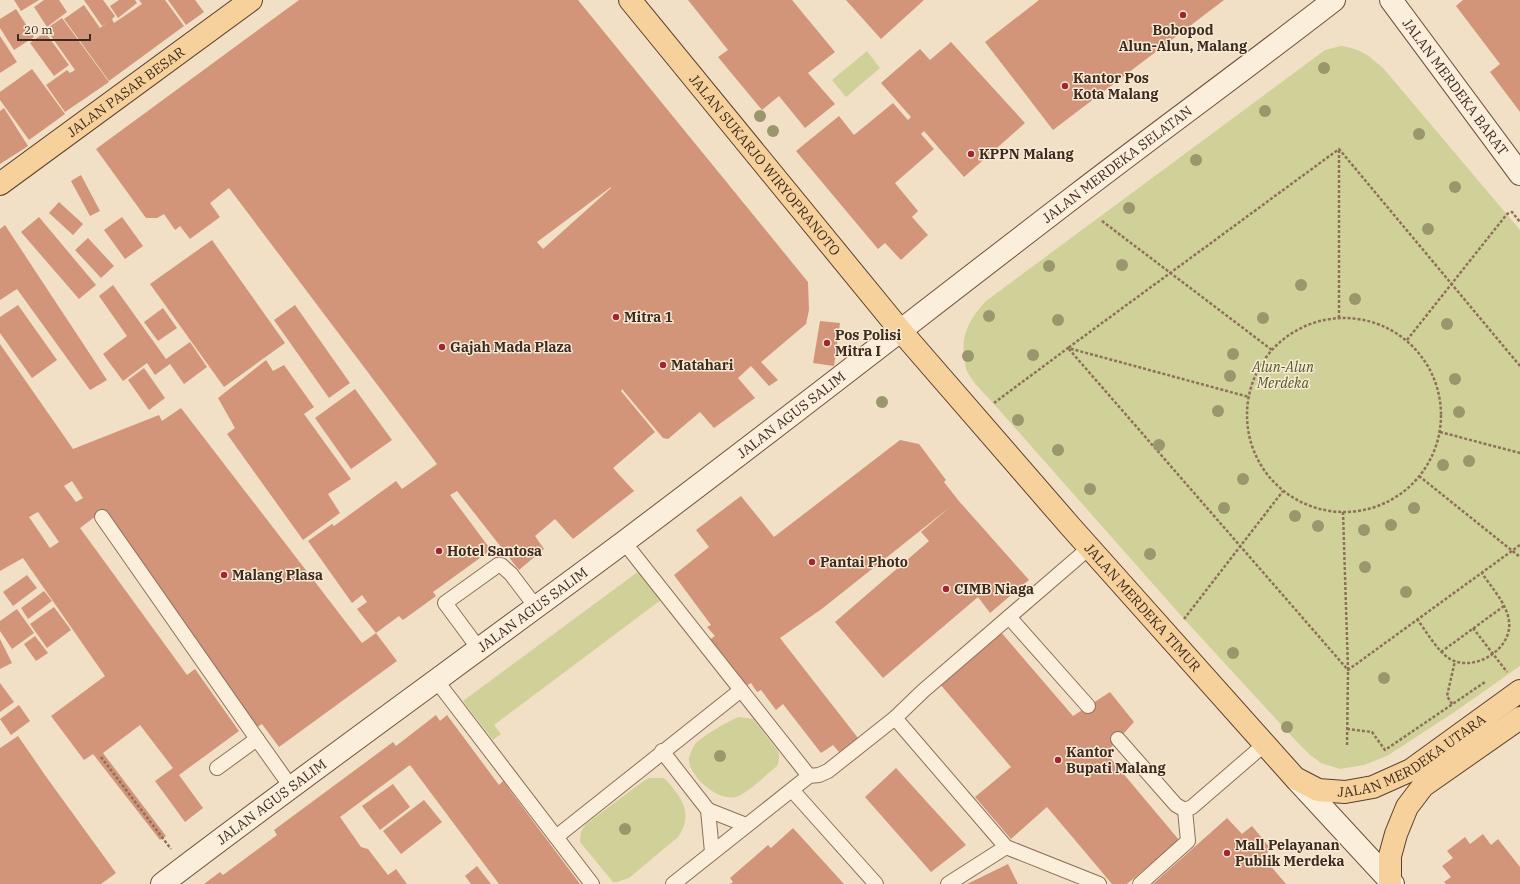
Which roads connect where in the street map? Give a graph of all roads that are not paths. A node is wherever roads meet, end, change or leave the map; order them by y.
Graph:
1 (251, 0) edge
2 (630, 0) edge
3 (1334, 0) edge
4 (1391, 0) edge
5 (1520, 174) edge
6 (0, 184) edge
7 (900, 330) junction
8 (102, 517) dead end
9 (624, 542) junction
10 (1089, 548) junction
11 (536, 607) junction
12 (1009, 617) junction
13 (479, 649) junction
14 (436, 680) junction
15 (1514, 682) edge
16 (741, 690) junction
17 (1088, 706) dead end
18 (895, 718) junction
19 (1520, 718) edge
20 (257, 739) junction
21 (1118, 739) dead end
22 (1264, 744) junction
23 (662, 751) junction
24 (217, 768) dead end
25 (809, 776) junction
26 (1295, 778) junction
27 (291, 787) junction
28 (792, 790) junction
29 (708, 810) junction
30 (1185, 810) junction
31 (746, 825) junction
32 (556, 837) junction
33 (1006, 847) junction
34 (712, 852) junction
35 (1392, 882) edge
36 (162, 884) edge
37 (592, 884) edge
38 (673, 884) edge
39 (876, 884) edge
40 (948, 884) edge
41 (1099, 884) edge
42 (1140, 884) edge

1 - 6 main road, JALAN PASAR BESAR
2 - 7 main road, JALAN SUKARJO WIRYOPRANOTO
3 - 7 main road, JALAN MERDEKA SELATAN
4 - 5 main road, JALAN MERDEKA BARAT
7 - 9 main road, JALAN AGUS SALIM
7 - 10 main road, JALAN MERDEKA TIMUR
8 - 20 lane
9 - 11 main road, JALAN AGUS SALIM
9 - 16 lane
10 - 12 lane
10 - 22 main road, JALAN MERDEKA TIMUR
11 - 13 main road, JALAN AGUS SALIM
11 - 13 lane
12 - 17 lane
12 - 18 lane
13 - 14 main road, JALAN AGUS SALIM
14 - 27 main road, JALAN AGUS SALIM
14 - 32 lane
15 - 26 main road, JALAN MERDEKA UTARA
16 - 23 lane
16 - 25 lane
18 - 25 lane
18 - 33 lane
19 - 35 main road, JALAN MERDEKA UTARA
20 - 24 lane
20 - 27 lane
21 - 30 lane
22 - 26 main road, JALAN MERDEKA TIMUR
22 - 30 lane
23 - 29 lane
23 - 32 lane
25 - 28 lane
26 - 35 main road, JALAN MERDEKA TIMUR
27 - 36 main road, JALAN AGUS SALIM
28 - 31 lane
28 - 39 lane
29 - 31 lane
29 - 34 lane
30 - 42 lane
31 - 34 lane
32 - 37 lane
33 - 40 lane
33 - 41 lane
34 - 38 lane

